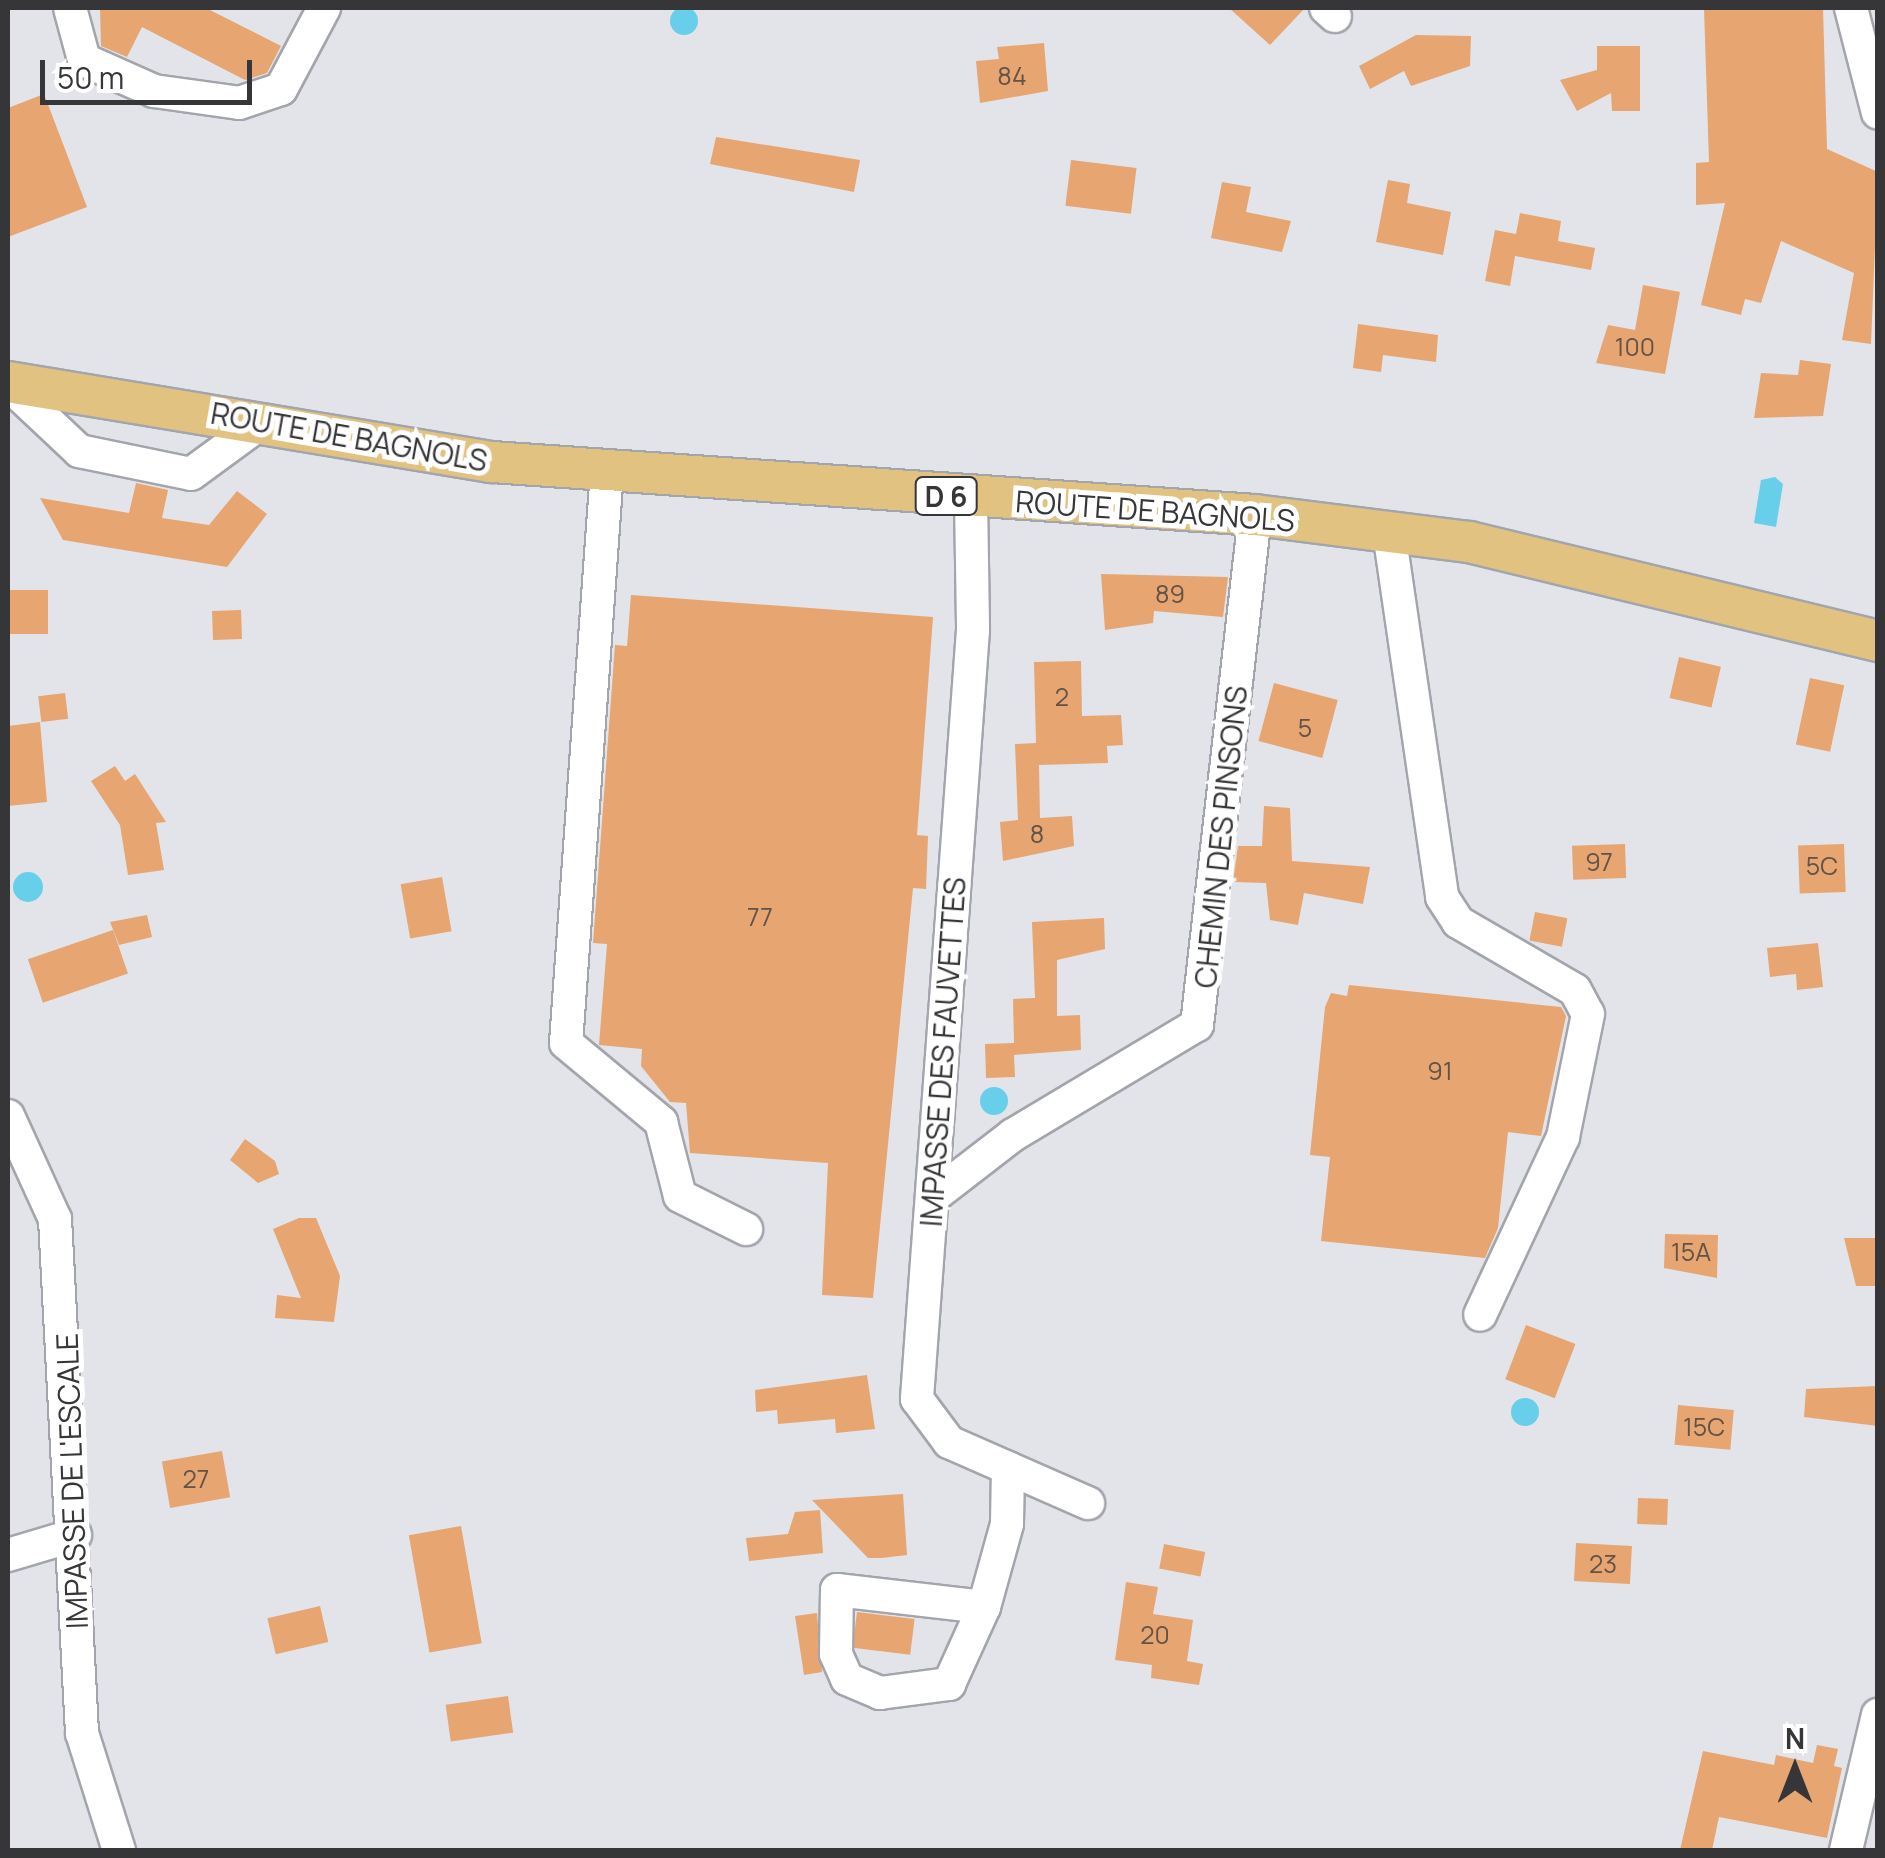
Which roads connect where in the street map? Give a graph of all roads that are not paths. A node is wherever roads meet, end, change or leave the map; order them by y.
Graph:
1 (70, 8) edge
2 (324, 8) edge
3 (1851, 8) edge
4 (1878, 113) edge
5 (8, 383) edge
6 (262, 422) junction
7 (607, 471) junction
8 (970, 498) junction
9 (1255, 516) junction
10 (1389, 532) junction
11 (1878, 641) edge
12 (8, 1116) edge
13 (934, 1196) junction
14 (746, 1229) dead end
15 (1480, 1315) dead end
16 (1008, 1468) junction
17 (1088, 1502) dead end
18 (75, 1535) junction
19 (8, 1555) edge
20 (984, 1608) junction
21 (1878, 1716) edge
22 (119, 1850) edge
23 (1846, 1850) edge

1 - 2 street
3 - 4 street
5 - 6 main road, ROUTE DE BAGNOLS / D 6
5 - 6 street
6 - 7 main road, ROUTE DE BAGNOLS / D 6
7 - 8 main road, ROUTE DE BAGNOLS / D 6
7 - 14 street
8 - 9 main road, ROUTE DE BAGNOLS / D 6
8 - 13 street, IMPASSE DES FAUVETTES
9 - 10 main road, ROUTE DE BAGNOLS / D 6
9 - 13 street, CHEMIN DES PINSONS
10 - 11 main road, ROUTE DE BAGNOLS / D 6
10 - 15 street
12 - 18 street, IMPASSE DE L'ESCALE
13 - 16 street, IMPASSE DES FAUVETTES
16 - 17 street, IMPASSE DES FAUVETTES
16 - 20 street
18 - 19 street
18 - 22 street, IMPASSE DE L'ESCALE
20 - 20 street
21 - 23 street

